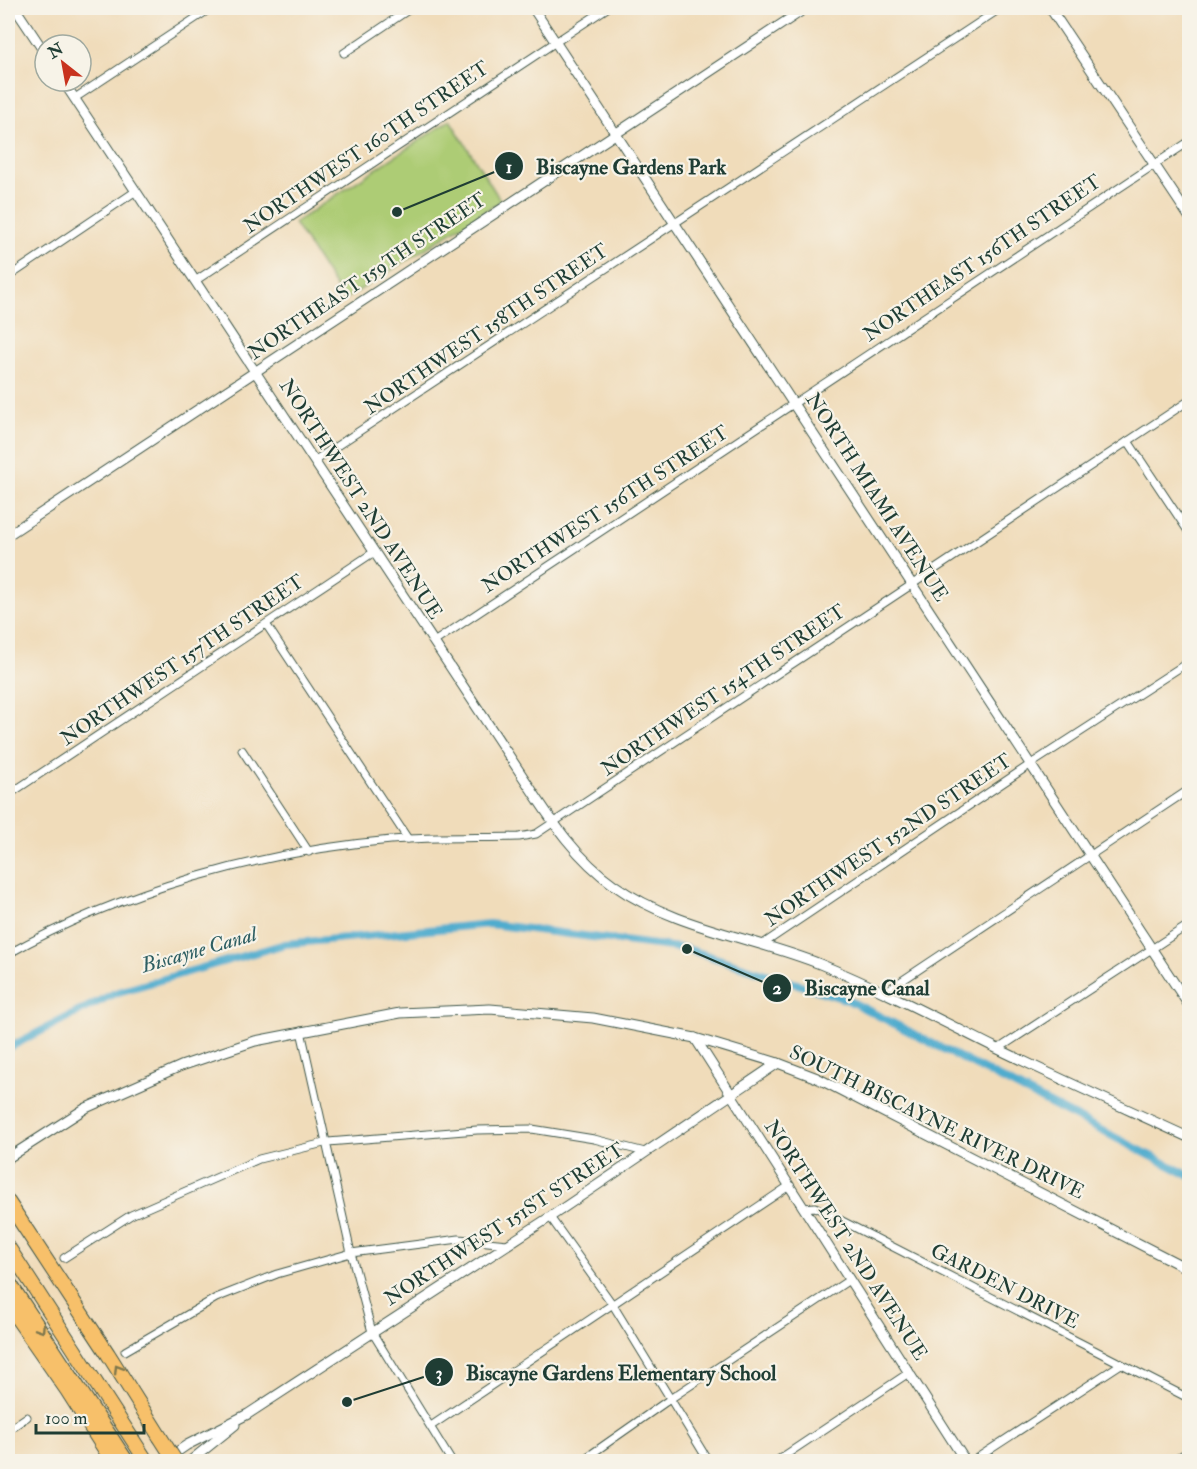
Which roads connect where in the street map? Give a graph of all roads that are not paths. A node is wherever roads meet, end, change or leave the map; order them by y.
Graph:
1 (15, 8) edge
2 (212, 8) edge
3 (411, 8) edge
4 (533, 8) edge
5 (607, 8) edge
6 (806, 8) edge
7 (1001, 8) edge
8 (1050, 8) edge
9 (33, 35) edge
10 (555, 41) junction
11 (344, 53) dead end
12 (71, 93) edge
13 (75, 98) junction
14 (616, 133) junction
15 (1190, 141) edge
16 (1154, 164) junction
17 (136, 191) junction
18 (1190, 218) edge
19 (675, 223) junction
20 (8, 277) edge
21 (195, 281) junction
22 (255, 371) junction
23 (1190, 400) edge
24 (794, 403) junction
25 (1128, 441) junction
26 (314, 461) junction
27 (1190, 534) edge
28 (8, 535) edge
29 (374, 552) junction
30 (912, 584) junction
31 (266, 624) junction
32 (434, 642) junction
33 (1190, 661) edge
34 (242, 750) dead end
35 (1031, 764) junction
36 (1190, 789) edge
37 (8, 795) edge
38 (553, 823) junction
39 (408, 839) junction
40 (309, 852) junction
41 (1090, 855) junction
42 (1190, 924) edge
43 (763, 944) junction
44 (1152, 949) junction
45 (8, 954) edge
46 (885, 992) junction
47 (1190, 1007) edge
48 (301, 1031) junction
49 (695, 1038) junction
50 (998, 1049) junction
51 (778, 1063) junction
52 (731, 1094) junction
53 (1190, 1138) edge
54 (328, 1142) junction
55 (645, 1152) junction
56 (8, 1158) edge
57 (789, 1186) junction
58 (8, 1202) edge
59 (804, 1208) junction
60 (550, 1217) junction
61 (507, 1244) junction
62 (8, 1247) edge
63 (8, 1253) edge
64 (351, 1253) junction
65 (64, 1258) dead end
66 (1190, 1270) edge
67 (849, 1280) junction
68 (8, 1281) edge
69 (8, 1305) edge
70 (613, 1305) junction
71 (372, 1332) junction
72 (125, 1351) dead end
73 (1121, 1364) junction
74 (910, 1372) junction
75 (670, 1399) junction
76 (1190, 1399) edge
77 (248, 1414) junction
78 (27, 1417) dead end
79 (431, 1426) junction
80 (8, 1430) edge
81 (187, 1445) junction
82 (1190, 1450) edge
83 (133, 1458) edge
84 (192, 1460) edge
85 (162, 1461) edge
86 (176, 1461) edge
87 (452, 1461) edge
88 (580, 1461) edge
89 (710, 1461) edge
90 (775, 1461) edge
91 (966, 1461) edge
92 (971, 1461) edge
93 (1172, 1461) edge

1 - 9 street
2 - 13 street
3 - 11 street
4 - 10 street, NORTH MIAMI AVENUE
5 - 10 street, NORTHWEST 160TH STREET
6 - 14 street, NORTHEAST 159TH STREET
7 - 19 street, NORTHWEST 158TH STREET
8 - 16 street
10 - 14 street, NORTH MIAMI AVENUE
10 - 21 street, NORTHWEST 160TH STREET
12 - 13 street, NORTHWEST 2ND AVENUE
13 - 17 street, NORTHWEST 2ND AVENUE
14 - 19 street, NORTH MIAMI AVENUE
14 - 22 street, NORTHEAST 159TH STREET
15 - 16 street, NORTHEAST 156TH STREET
16 - 18 street
16 - 24 street, NORTHEAST 156TH STREET
17 - 20 street
17 - 21 street, NORTHWEST 2ND AVENUE
19 - 24 street, NORTH MIAMI AVENUE
19 - 26 street, NORTHWEST 158TH STREET
21 - 22 street, NORTHWEST 2ND AVENUE
22 - 26 street, NORTHWEST 2ND AVENUE
22 - 28 street, NORTHEAST 159TH STREET
23 - 25 street, NORTHWEST 154TH STREET
24 - 30 street, NORTH MIAMI AVENUE
24 - 32 street, NORTHWEST 156TH STREET
25 - 27 street
25 - 30 street, NORTHWEST 154TH STREET
26 - 29 street, NORTHWEST 2ND AVENUE
29 - 31 street, NORTHWEST 157TH STREET
29 - 32 street, NORTHWEST 2ND AVENUE
30 - 35 street, NORTH MIAMI AVENUE
30 - 38 street, NORTHWEST 154TH STREET
31 - 37 street, NORTHWEST 157TH STREET
31 - 39 street
32 - 38 street, NORTHWEST 2ND AVENUE
33 - 35 street, NORTHWEST 152ND STREET
34 - 40 street
35 - 41 street, NORTH MIAMI AVENUE
35 - 43 street, NORTHWEST 152ND STREET
36 - 41 street
38 - 39 street, NORTHWEST 154TH STREET
38 - 43 street, NORTHWEST 2ND AVENUE
39 - 40 street, NORTHWEST 154TH STREET
40 - 45 street, NORTHWEST 154TH STREET
41 - 44 street, NORTH MIAMI AVENUE
41 - 46 street
42 - 44 street
43 - 46 street, NORTHWEST 2ND AVENUE
44 - 47 street, NORTH MIAMI AVENUE
44 - 50 street
46 - 50 street, NORTHWEST 2ND AVENUE
48 - 49 street, SOUTH BISCAYNE RIVER DRIVE
48 - 54 street
48 - 56 street, SOUTH BISCAYNE RIVER DRIVE
49 - 51 street, SOUTH BISCAYNE RIVER DRIVE
49 - 52 street, NORTHWEST 2ND AVENUE
50 - 53 street, NORTHWEST 2ND AVENUE
51 - 52 street, NORTHWEST 151ST STREET
51 - 66 street, SOUTH BISCAYNE RIVER DRIVE
52 - 55 street, NORTHWEST 151ST STREET
52 - 57 street, NORTHWEST 2ND AVENUE
54 - 55 street
54 - 64 street
54 - 65 street
55 - 60 street, NORTHWEST 151ST STREET
57 - 59 street, NORTHWEST 2ND AVENUE
57 - 70 street
86 -> 58 highway, bridge
59 - 67 street, NORTHWEST 2ND AVENUE
59 - 73 street, GARDEN DRIVE
60 - 61 street, NORTHWEST 151ST STREET
60 - 70 street
61 - 64 street
61 - 71 street, NORTHWEST 151ST STREET
62 - 83 highway
63 - 83 highway
64 - 71 street
64 - 72 street
67 - 74 street, NORTHWEST 2ND AVENUE
67 - 75 street
68 -> 83 highway
69 - 83 highway
70 - 75 street
70 - 79 street
71 - 77 street, NORTHWEST 151ST STREET
71 - 79 street
73 - 76 street, GARDEN DRIVE
73 - 92 street
74 - 90 street
74 - 91 street, NORTHWEST 2ND AVENUE
75 - 88 street
75 - 89 street
77 - 81 street, NORTHWEST 151ST STREET
77 - 84 street, NORTHWEST 151ST STREET
78 - 80 street
79 - 87 street
81 - 84 street
81 - 85 street, NORTHWEST 151ST STREET
82 - 93 street

